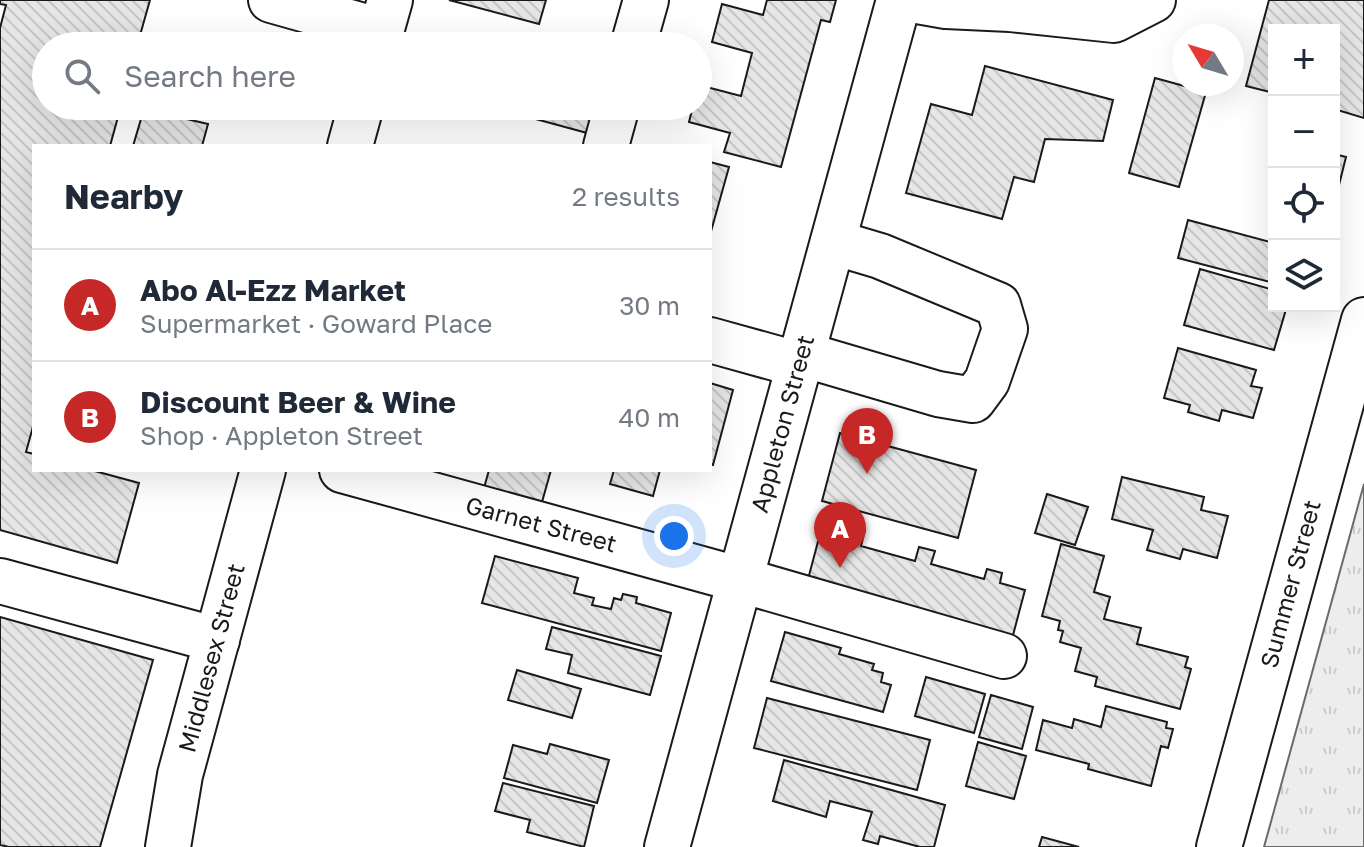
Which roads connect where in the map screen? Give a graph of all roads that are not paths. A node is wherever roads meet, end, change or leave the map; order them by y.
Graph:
1 (271, 0) edge
2 (646, 0) edge
3 (899, 0) edge
4 (912, 0) edge
5 (1153, 0) edge
6 (383, 26) edge
7 (637, 32) edge
8 (357, 120) edge
9 (613, 120) edge
10 (351, 144) edge
11 (607, 144) edge
12 (833, 242) junction
13 (1364, 320) edge
14 (712, 340) edge
15 (801, 360) junction
16 (262, 472) edge
17 (349, 472) edge
18 (741, 580) junction
19 (0, 581) edge
20 (217, 640) junction
21 (1004, 656) dead end
22 (168, 847) edge
23 (667, 847) edge
24 (1219, 847) edge

1 - 6 street
2 - 7 street
3 - 12 street, Appleton Street
4 - 5 street
8 - 10 street
9 - 11 street
12 - 15 street, Appleton Street
12 - 15 street
13 - 24 street, Summer Street
14 - 15 street
15 - 18 street, Appleton Street
16 - 20 street, Middlesex Street
17 - 18 street, Garnet Street
18 - 21 street, Garnet Street
18 - 23 street, Appleton Street
19 - 20 street
20 - 22 street, Middlesex Street

